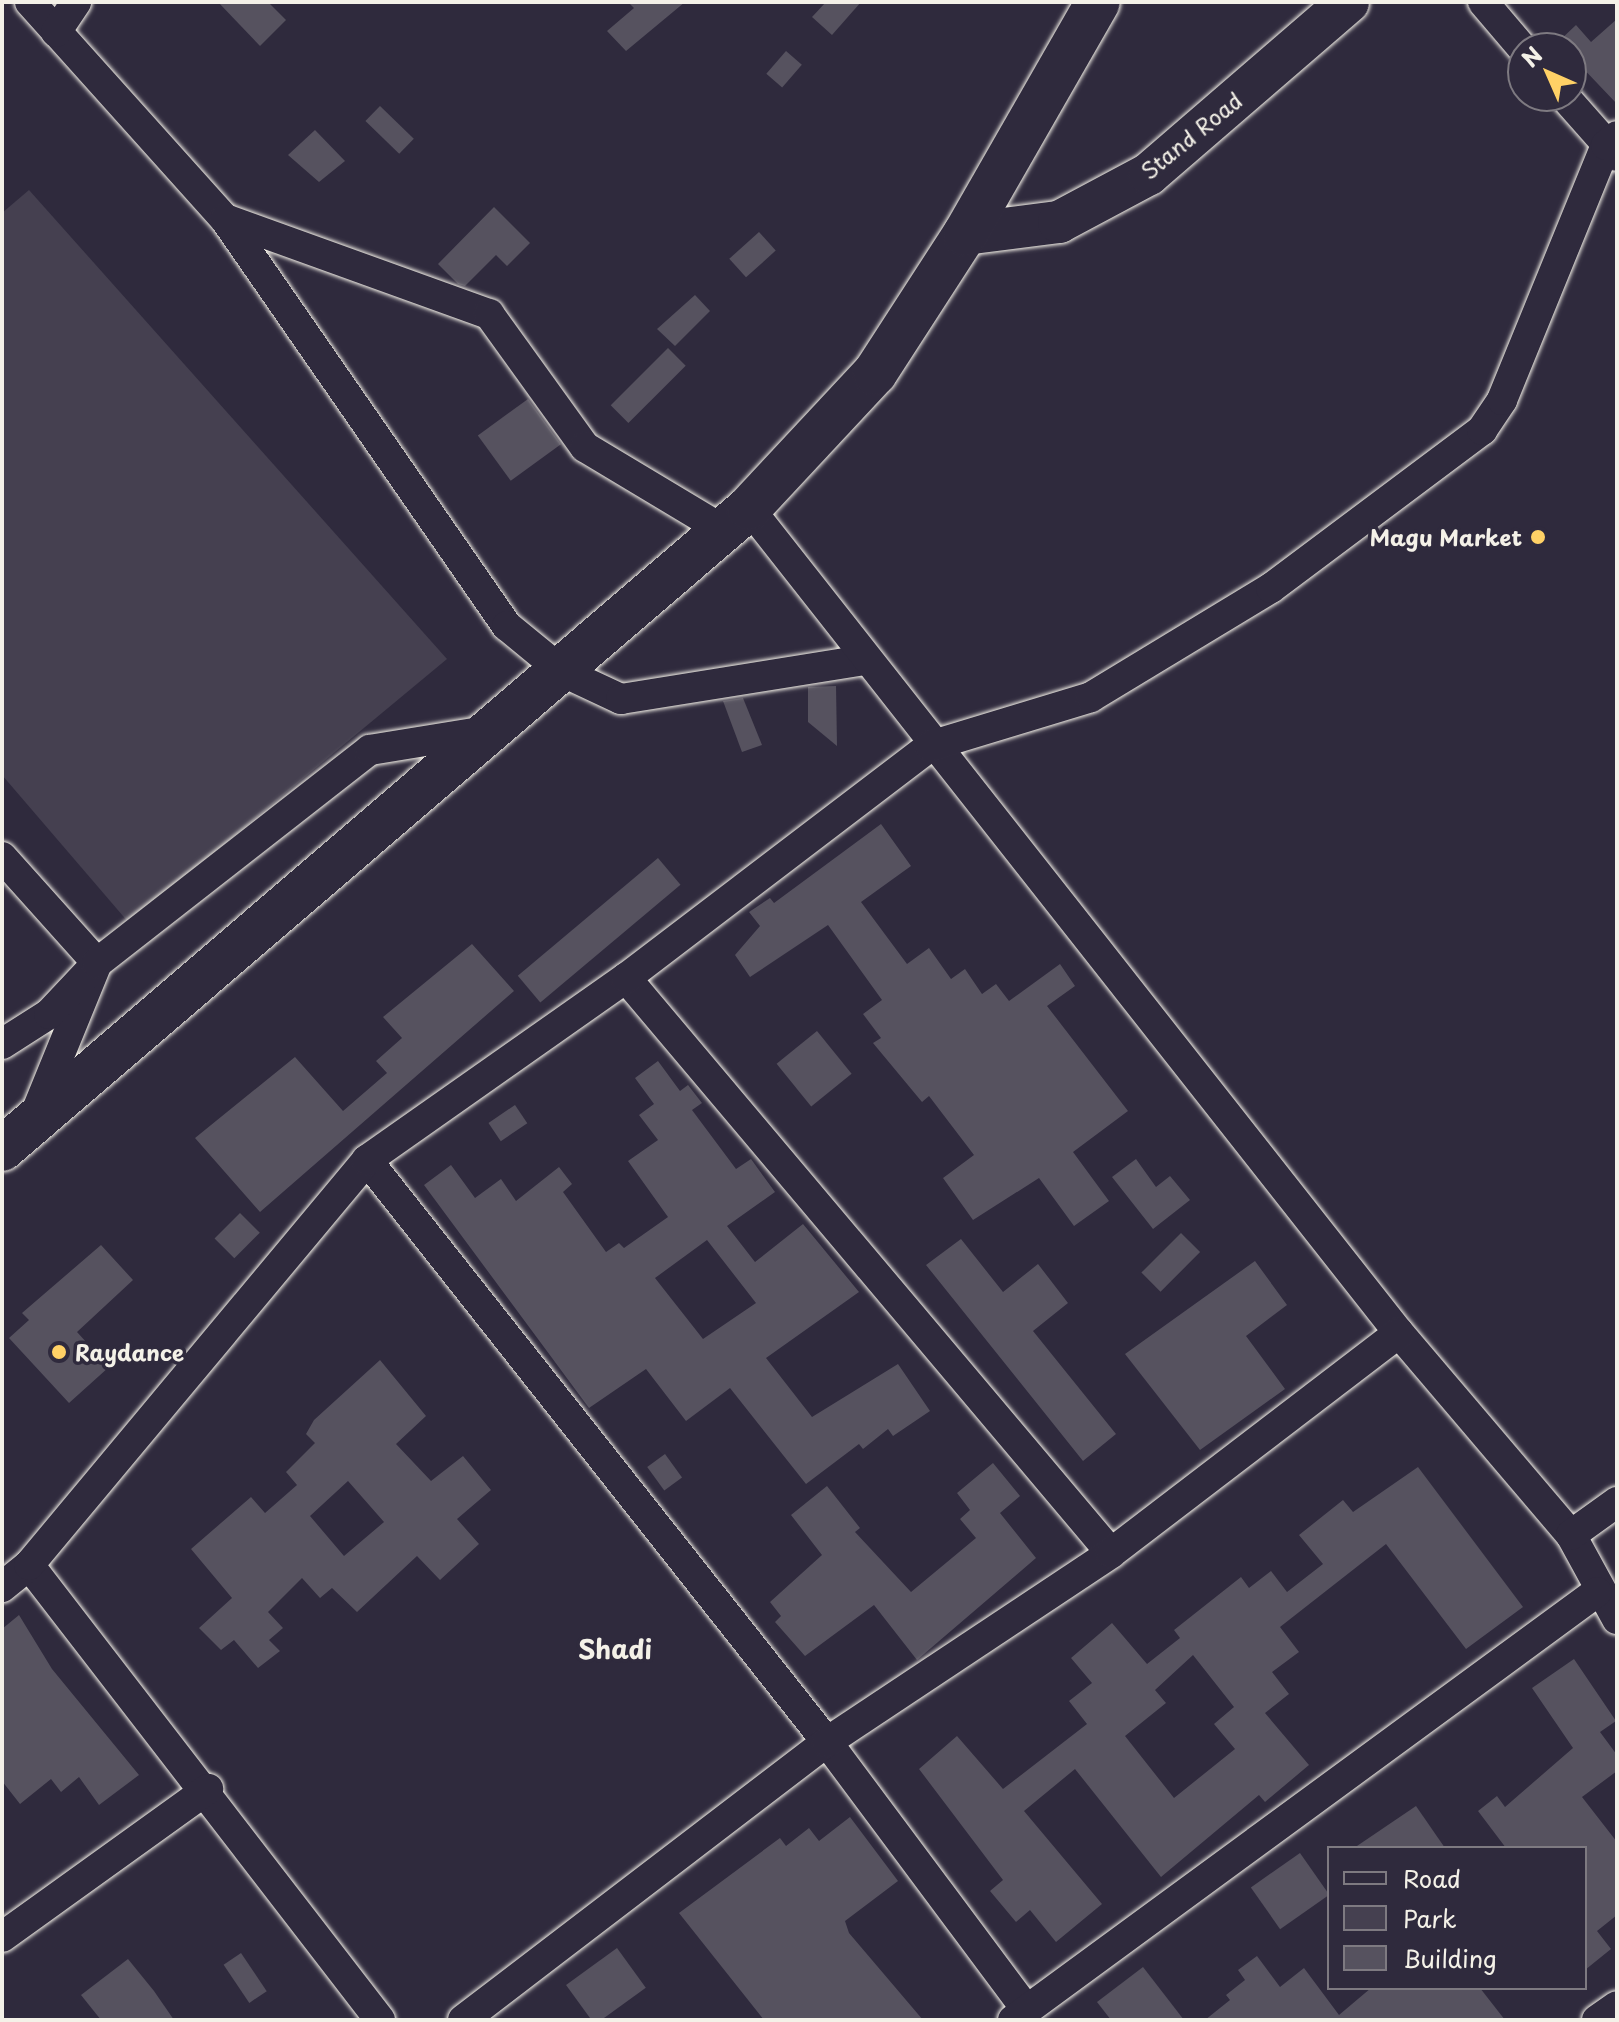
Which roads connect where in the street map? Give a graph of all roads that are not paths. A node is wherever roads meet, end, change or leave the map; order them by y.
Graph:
1 (30, 2) edge
2 (76, 2) edge
3 (1098, 2) edge
4 (1348, 2) edge
5 (1483, 2) edge
6 (56, 32) junction
7 (1509, 32) edge
8 (1580, 112) edge
9 (1613, 146) edge
10 (225, 219) junction
11 (965, 234) junction
12 (736, 519) junction
13 (865, 660) junction
14 (563, 672) junction
15 (495, 729) junction
16 (930, 746) junction
17 (2, 857) edge
18 (97, 963) junction
19 (626, 978) junction
20 (2, 1044) edge
21 (16, 1138) edge
22 (367, 1160) junction
23 (1399, 1333) junction
24 (1617, 1502) edge
25 (1571, 1535) junction
26 (1111, 1553) junction
27 (29, 1565) junction
28 (2, 1587) edge
29 (1597, 1592) junction
30 (1617, 1619) edge
31 (827, 1742) junction
32 (208, 1789) junction
33 (2, 1937) edge
34 (1617, 2006) edge
35 (1020, 2015) edge
36 (380, 2020) edge
37 (463, 2020) edge
38 (1597, 2020) edge

1 - 6 street
2 - 6 street
3 - 11 highway
4 - 11 main road, Stand Road
5 - 7 street
6 - 10 street
8 - 9 street
9 - 16 street
10 - 12 street
10 - 14 street
11 - 12 highway
12 - 13 street
12 - 14 highway
13 - 14 street
13 - 16 street
14 - 15 highway
15 - 18 street
15 - 21 highway
16 - 19 street
16 - 23 street
17 - 18 street
18 - 20 street
18 - 21 street
19 - 22 street
19 - 26 street
22 - 27 street
22 - 31 street
23 - 25 street
23 - 26 street
24 - 25 street
25 - 29 street
26 - 31 street
27 - 28 street
27 - 32 street
29 - 30 street
29 - 35 street
31 - 35 street
31 - 37 street
32 - 33 street
32 - 36 street
34 - 38 street

